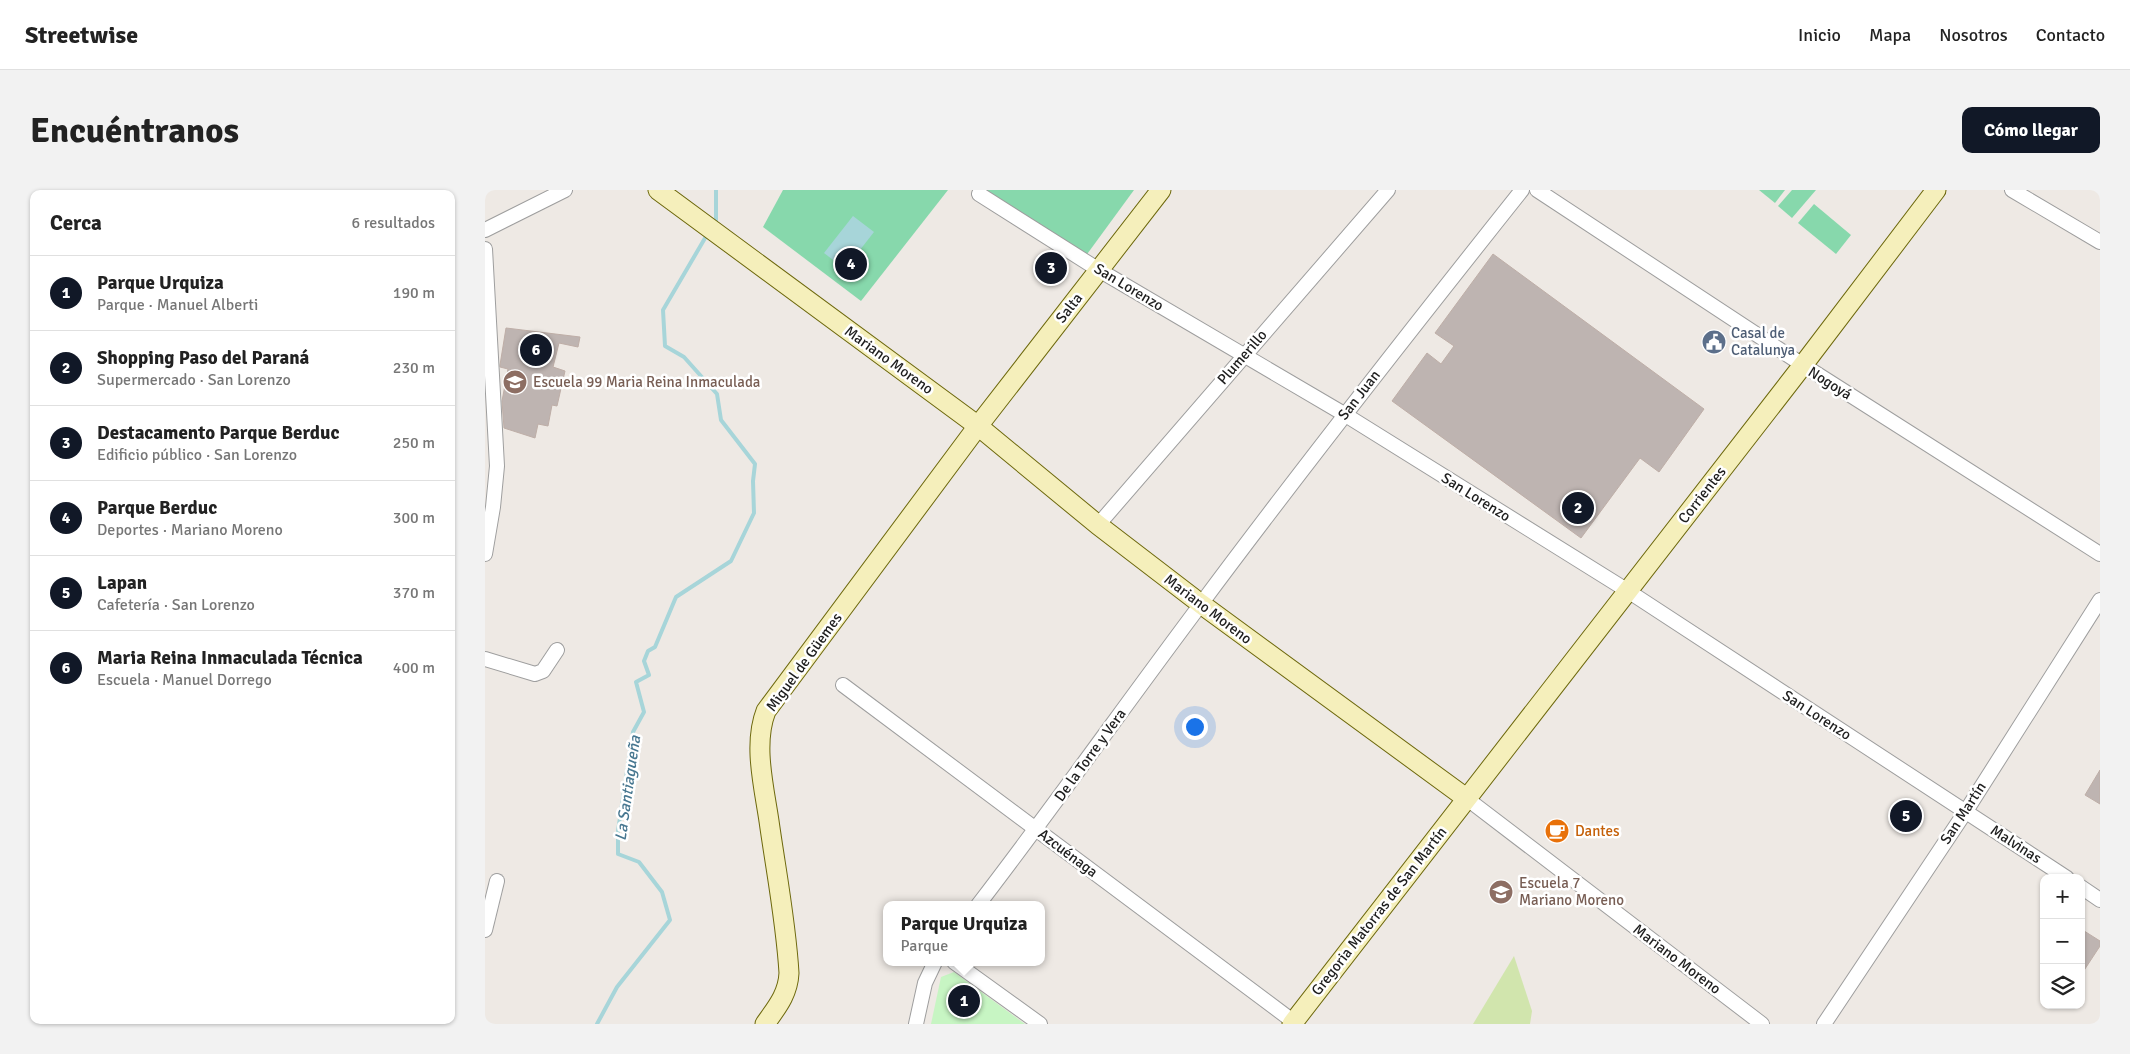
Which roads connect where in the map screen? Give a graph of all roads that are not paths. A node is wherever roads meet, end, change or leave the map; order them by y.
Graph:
1 (565, 190) edge
2 (658, 190) edge
3 (1161, 190) edge
4 (1388, 190) edge
5 (1522, 190) edge
6 (1537, 190) edge
7 (1936, 190) edge
8 (2012, 190) edge
9 (979, 194) dead end
10 (485, 230) edge
11 (2100, 242) edge
12 (485, 249) edge
13 (1099, 270) junction
14 (1243, 355) junction
15 (1803, 366) junction
16 (1344, 414) junction
17 (978, 426) junction
18 (490, 446) edge
19 (1098, 525) junction
20 (485, 554) edge
21 (2100, 554) edge
22 (1628, 591) junction
23 (2100, 600) edge
24 (1201, 604) junction
25 (557, 650) dead end
26 (485, 659) edge
27 (843, 685) dead end
28 (1466, 798) junction
29 (1966, 811) junction
30 (1036, 829) junction
31 (2061, 874) edge
32 (497, 881) dead end
33 (2085, 890) edge
34 (2100, 900) edge
35 (980, 901) edge
36 (485, 930) edge
37 (933, 966) edge
38 (959, 966) edge
39 (1293, 1023) edge
40 (765, 1024) edge
41 (916, 1024) edge
42 (1041, 1024) edge
43 (1762, 1024) edge
44 (1824, 1024) edge

1 - 10 street
2 - 17 street, Mariano Moreno
3 - 13 street, Salta
4 - 14 street, Plumerillo
5 - 16 street, San Juan
6 - 15 street, Nogoyá
7 - 15 street, Corrientes
8 - 11 street
9 - 13 street, San Lorenzo
12 - 18 street
13 - 14 street, San Lorenzo
13 - 17 street, Salta
14 - 16 street, San Lorenzo
14 - 19 street, Plumerillo
15 - 21 street, Nogoyá
15 - 22 street, Corrientes
16 - 22 street, San Lorenzo
16 - 24 street, San Juan
17 - 19 street, Mariano Moreno
17 - 40 street, Miguel de Güemes
18 - 20 street
19 - 24 street, Mariano Moreno
22 - 28 street, Corrientes
22 - 29 street, San Lorenzo
23 - 29 street, San Martín
24 - 28 street, Mariano Moreno
24 - 30 street, De la Torre y Vera
25 - 26 street
27 - 30 street, Azcuénaga
28 - 39 street, Gregoria Matorras de San Martín
28 - 43 street, Mariano Moreno
29 - 31 street, Malvinas
29 - 44 street, San Martín
30 - 35 street, De la Torre y Vera
30 - 39 street, Azcuénaga
32 - 36 street
33 - 34 street
37 - 41 street
38 - 42 street

